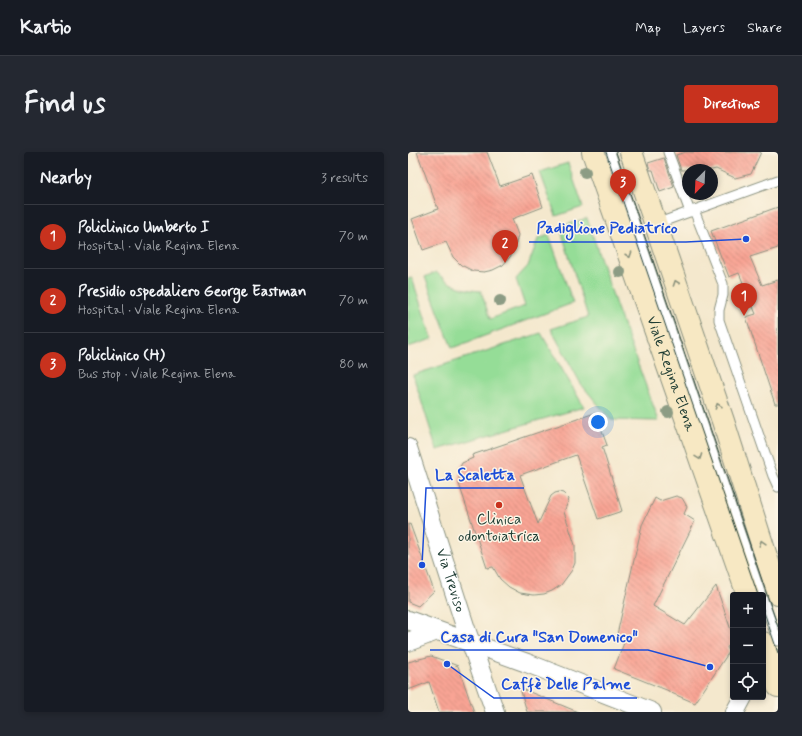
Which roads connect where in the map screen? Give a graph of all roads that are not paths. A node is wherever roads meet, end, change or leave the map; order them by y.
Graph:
1 (593, 152) edge
2 (610, 152) edge
3 (631, 152) edge
4 (668, 152) edge
5 (778, 180) edge
6 (692, 211) junction
7 (656, 224) junction
8 (408, 448) edge
9 (778, 488) edge
10 (747, 592) edge
11 (760, 592) edge
12 (778, 594) edge
13 (766, 608) edge
14 (408, 620) edge
15 (437, 631) junction
16 (778, 641) edge
17 (408, 642) edge
18 (471, 644) junction
19 (767, 670) edge
20 (778, 686) edge
21 (741, 700) edge
22 (495, 712) edge
23 (652, 712) edge
24 (735, 712) edge

1 -> 10 main road, Viale Regina Elena
2 - 11 lane, Viale Regina Elena
3 - 7 main road
4 - 6 lane
5 - 6 lane
6 - 7 lane
6 - 9 lane
12 -> 7 main road
8 - 18 street, Via Treviso
13 - 16 lane
14 - 15 street
15 - 17 street
15 - 18 street
18 - 22 street, Via Treviso
18 - 23 street
19 - 20 main road
21 - 24 street

